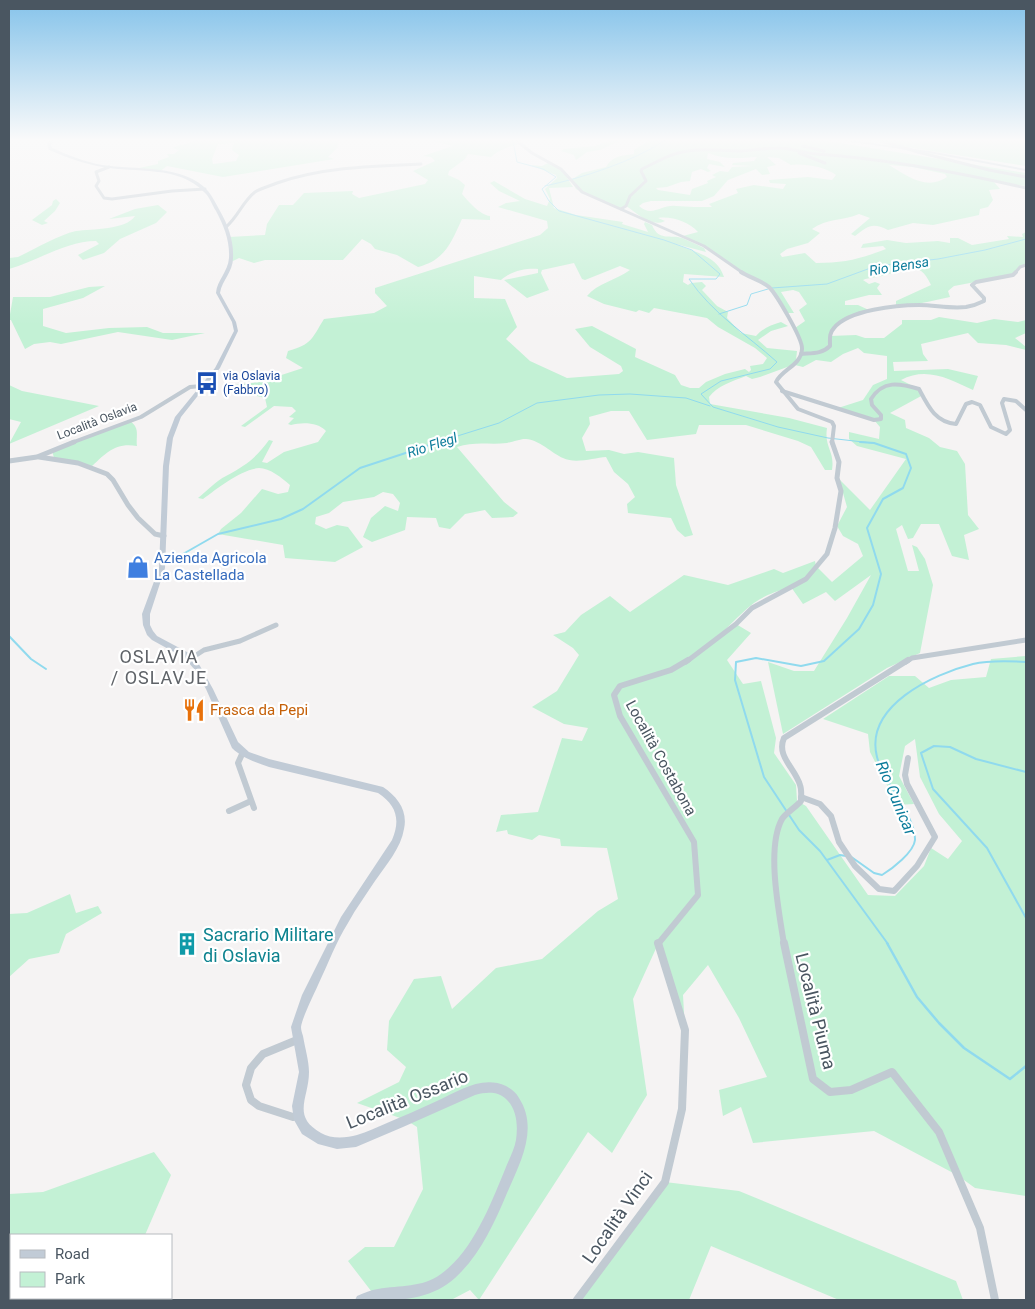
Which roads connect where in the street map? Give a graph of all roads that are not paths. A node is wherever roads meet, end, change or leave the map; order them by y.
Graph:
1 (212, 202) edge
2 (246, 202) edge
3 (605, 202) edge
4 (628, 202) edge
5 (621, 209) junction
6 (226, 227) junction
7 (1026, 265) edge
8 (801, 354) junction
9 (202, 386) junction
10 (782, 391) junction
11 (1026, 410) edge
12 (52, 450) junction
13 (37, 457) junction
14 (54, 458) junction
15 (9, 461) edge
16 (164, 536) junction
17 (276, 625) dead end
18 (1026, 640) edge
19 (190, 659) junction
20 (242, 752) junction
21 (908, 758) dead end
22 (801, 797) junction
23 (229, 811) dead end
24 (685, 1030) joint
25 (297, 1040) junction
26 (299, 1115) junction
27 (361, 1300) edge
28 (577, 1300) edge
29 (995, 1300) edge

1 - 6 street
2 - 6 street
3 - 5 street
4 - 5 street
5 - 8 street
6 - 9 street
7 - 8 street
8 - 10 street
9 - 12 street, Località Oslavia
9 - 16 street
10 - 11 street
10 - 24 street, Località Costabona
12 - 13 street, Località Oslavia
12 - 14 street, Località Oslavia
13 - 14 street, Località Oslavia
13 - 15 street, Località Oslavia
14 - 16 street, Località Oslavia
16 - 19 street
17 - 19 street
18 - 22 street
19 - 20 street
20 - 23 street
20 - 25 street
21 - 22 street
22 - 29 street, Località Piuma
24 - 28 street, Località Vinci
25 - 26 street
25 - 26 street
26 - 27 street, Località Ossario

